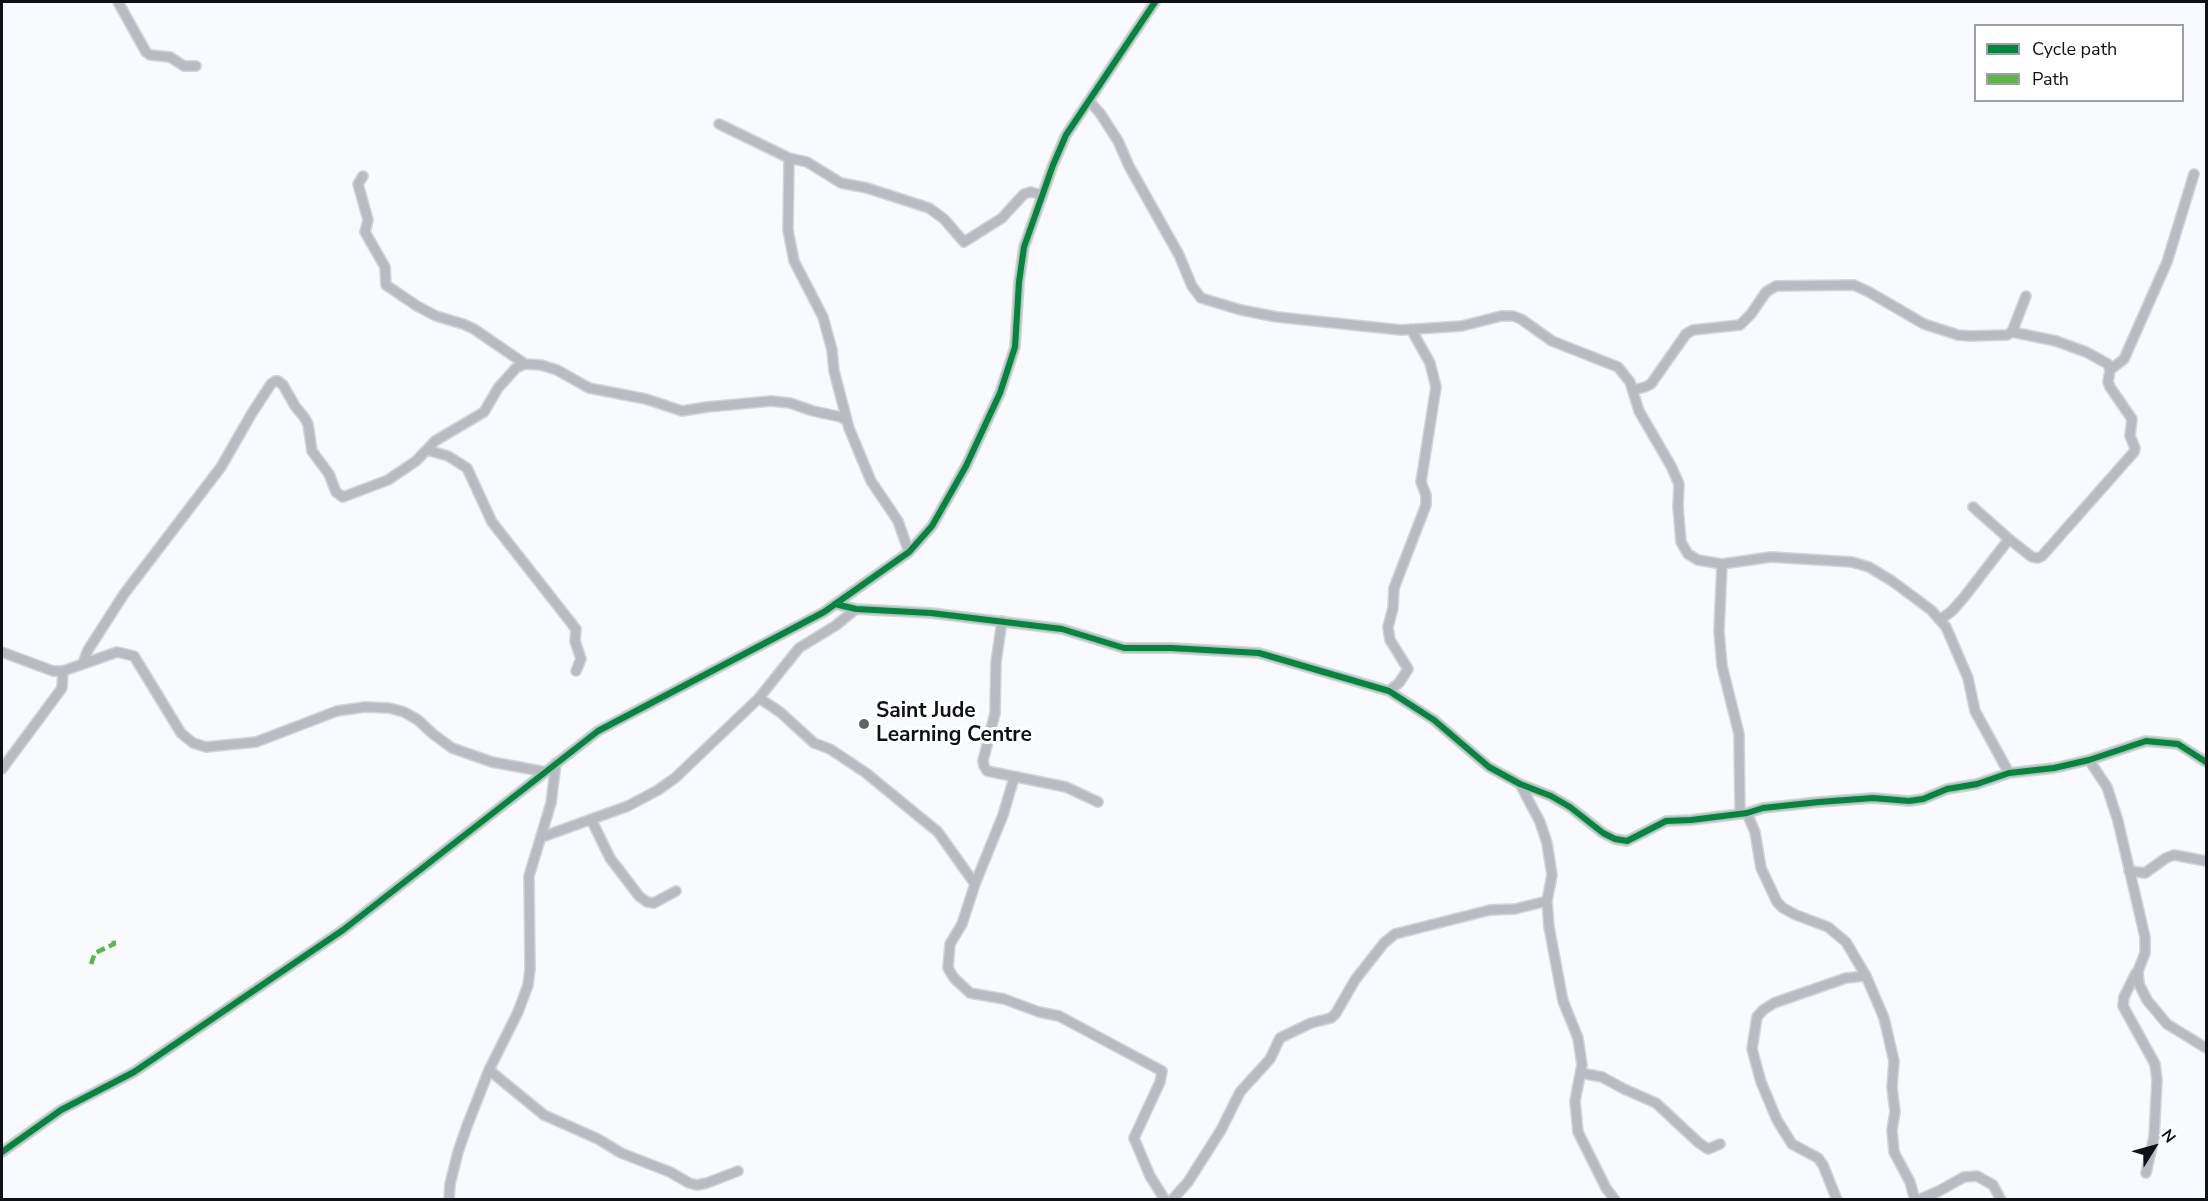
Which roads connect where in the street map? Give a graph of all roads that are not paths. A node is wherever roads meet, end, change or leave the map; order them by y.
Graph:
1 (118, 2) edge
2 (1155, 2) edge
3 (196, 66) dead end
4 (1089, 101) junction
5 (719, 124) dead end
6 (789, 158) junction
7 (2194, 174) dead end
8 (363, 176) dead end
9 (1042, 195) junction
10 (2026, 296) dead end
11 (1411, 329) junction
12 (2012, 332) junction
13 (525, 364) junction
14 (2110, 370) junction
15 (1633, 390) junction
16 (847, 421) junction
17 (427, 450) junction
18 (1973, 507) dead end
19 (2010, 539) junction
20 (909, 552) junction
21 (1722, 564) junction
22 (835, 604) junction
23 (856, 609) junction
24 (1941, 619) junction
25 (1002, 621) junction
26 (2, 652) edge
27 (83, 663) junction
28 (576, 670) dead end
29 (63, 671) junction
30 (1389, 691) junction
31 (759, 698) junction
32 (2089, 760) junction
33 (2206, 762) edge
34 (556, 763) junction
35 (2, 769) edge
36 (546, 772) junction
37 (2009, 773) junction
38 (1014, 778) junction
39 (1520, 784) junction
40 (1098, 802) dead end
41 (1743, 813) junction
42 (591, 819) junction
43 (542, 837) junction
44 (2206, 861) edge
45 (2129, 871) junction
46 (975, 884) junction
47 (676, 891) dead end
48 (1547, 901) junction
49 (2138, 971) junction
50 (1866, 976) junction
51 (2206, 1048) edge
52 (489, 1070) junction
53 (1581, 1073) junction
54 (1720, 1144) dead end
55 (2, 1152) edge
56 (738, 1171) dead end
57 (2146, 1173) dead end
58 (449, 1200) edge
59 (1165, 1200) edge
60 (1172, 1200) edge
61 (1615, 1200) edge
62 (1837, 1200) edge
63 (1916, 1200) edge
64 (2001, 1200) edge

1 - 3 street
2 - 4 street
4 - 9 street
4 - 11 street
5 - 6 street
6 - 9 street
6 - 16 street
7 - 14 street
8 - 13 street
9 - 20 street
10 - 12 street
11 - 15 street
11 - 30 street
12 - 14 street
12 - 15 street
13 - 16 street
13 - 17 street
14 - 19 street
15 - 21 street
16 - 20 street
17 - 27 street
17 - 28 street
18 - 19 street
19 - 24 street
20 - 22 street
21 - 24 street
21 - 41 street
22 - 23 street
22 - 34 street
23 - 25 street
23 - 31 street
24 - 37 street
25 - 30 street
25 - 38 street
26 - 29 street
27 - 29 street
27 - 36 street
29 - 35 street
30 - 39 street
31 - 42 street
31 - 46 street
32 - 33 street
32 - 37 street
32 - 45 street
34 - 36 street
34 - 43 street
36 - 55 street
37 - 41 street
38 - 40 street
38 - 46 street
39 - 41 street
39 - 48 street
41 - 50 street
42 - 43 street
42 - 47 street
43 - 52 street
44 - 45 street
45 - 49 street
46 - 59 street
48 - 53 street
48 - 60 street
49 - 51 street
49 - 57 street
50 - 62 street
50 - 63 street
52 - 56 street
52 - 58 street
53 - 54 street
53 - 61 street
63 - 64 street

